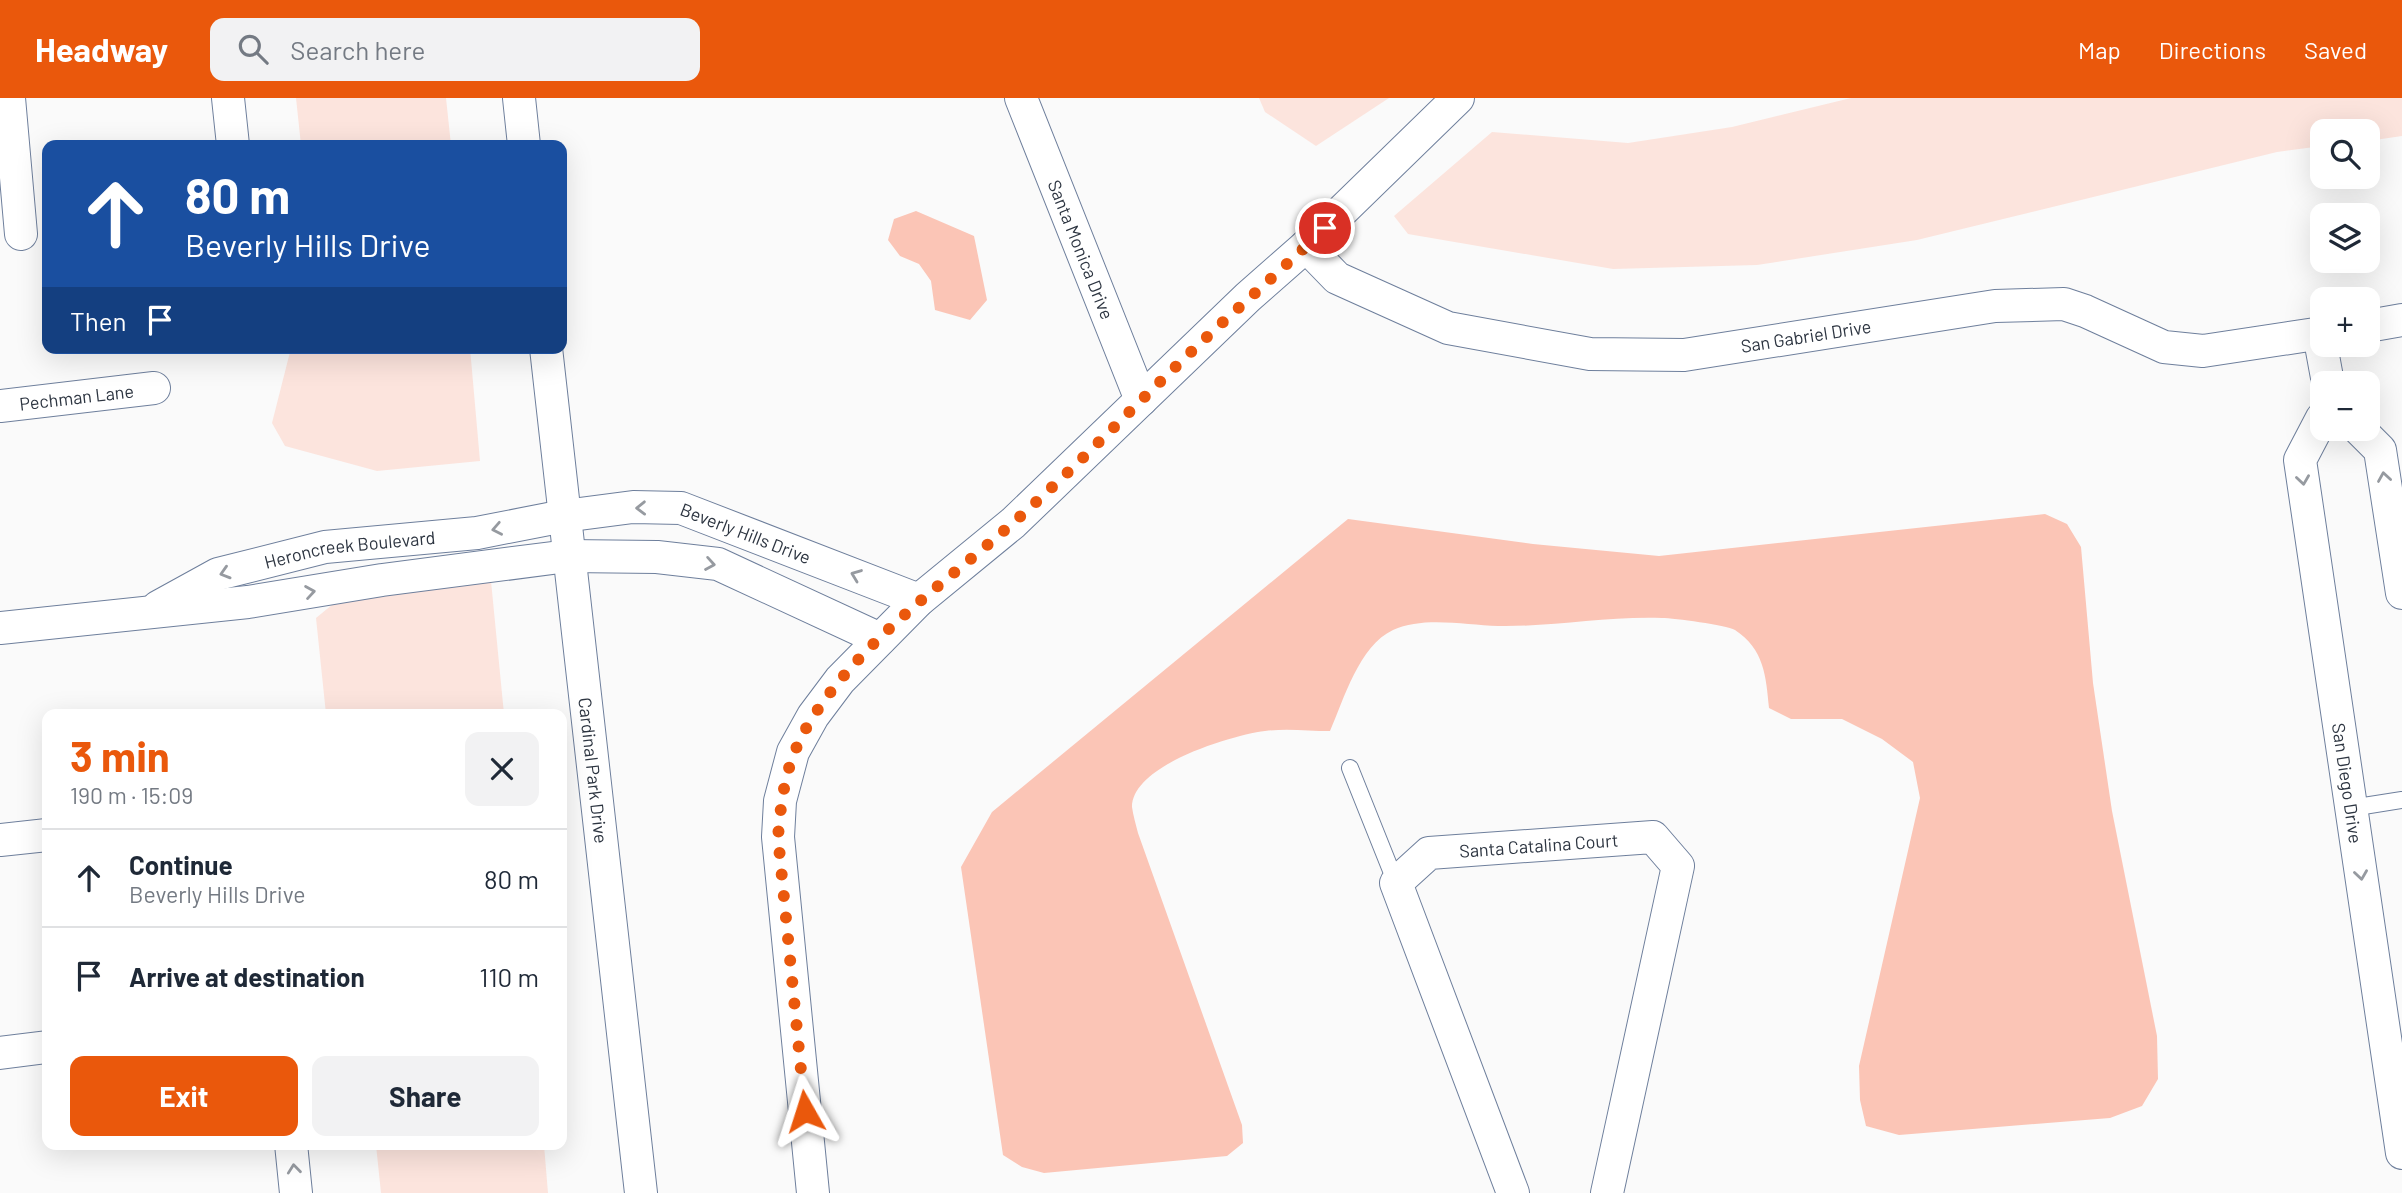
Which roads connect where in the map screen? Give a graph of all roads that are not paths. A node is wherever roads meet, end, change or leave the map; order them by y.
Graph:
1 (9, 98) edge
2 (228, 98) edge
3 (519, 98) edge
4 (1021, 98) edge
5 (1458, 98) edge
6 (232, 140) edge
7 (523, 140) edge
8 (23, 234) edge
9 (1306, 246) junction
10 (2402, 320) edge
11 (2380, 324) edge
12 (2310, 335) edge
13 (547, 354) edge
14 (153, 388) dead end
15 (1141, 400) junction
16 (0, 406) edge
17 (2310, 441) edge
18 (2371, 441) edge
19 (564, 516) junction
20 (568, 556) junction
21 (2402, 593) edge
22 (919, 600) junction
23 (145, 614) junction
24 (0, 628) edge
25 (880, 639) junction
26 (1350, 768) dead end
27 (2402, 800) edge
28 (2351, 808) junction
29 (42, 836) edge
30 (0, 840) edge
31 (1396, 883) junction
32 (42, 1048) edge
33 (0, 1053) edge
34 (292, 1150) edge
35 (2402, 1153) edge
36 (296, 1193) edge
37 (641, 1193) edge
38 (813, 1193) edge
39 (1513, 1193) edge
40 (1607, 1193) edge

1 - 8 street
2 - 6 street
3 - 7 street
4 - 15 street, Santa Monica Drive
5 - 9 street
9 - 12 street, San Gabriel Drive
9 - 15 street
10 - 11 street
13 - 19 street, Cardinal Park Drive
14 - 16 street, Pechman Lane
15 - 22 street
17 -> 28 street, San Diego Drive
21 -> 18 street
19 - 20 street, Cardinal Park Drive
22 -> 19 street, Beverly Hills Drive
19 -> 23 street, Heroncreek Boulevard
23 -> 20 street, Heroncreek Boulevard
20 -> 25 street
20 - 37 street, Cardinal Park Drive
22 - 25 street
23 - 24 street, Heroncreek Boulevard
25 - 38 street
26 - 31 lane
27 - 28 lane
28 -> 35 street, San Diego Drive
29 - 30 street
31 - 39 street
31 - 40 street, Santa Catalina Court
32 - 33 street
36 -> 34 street

